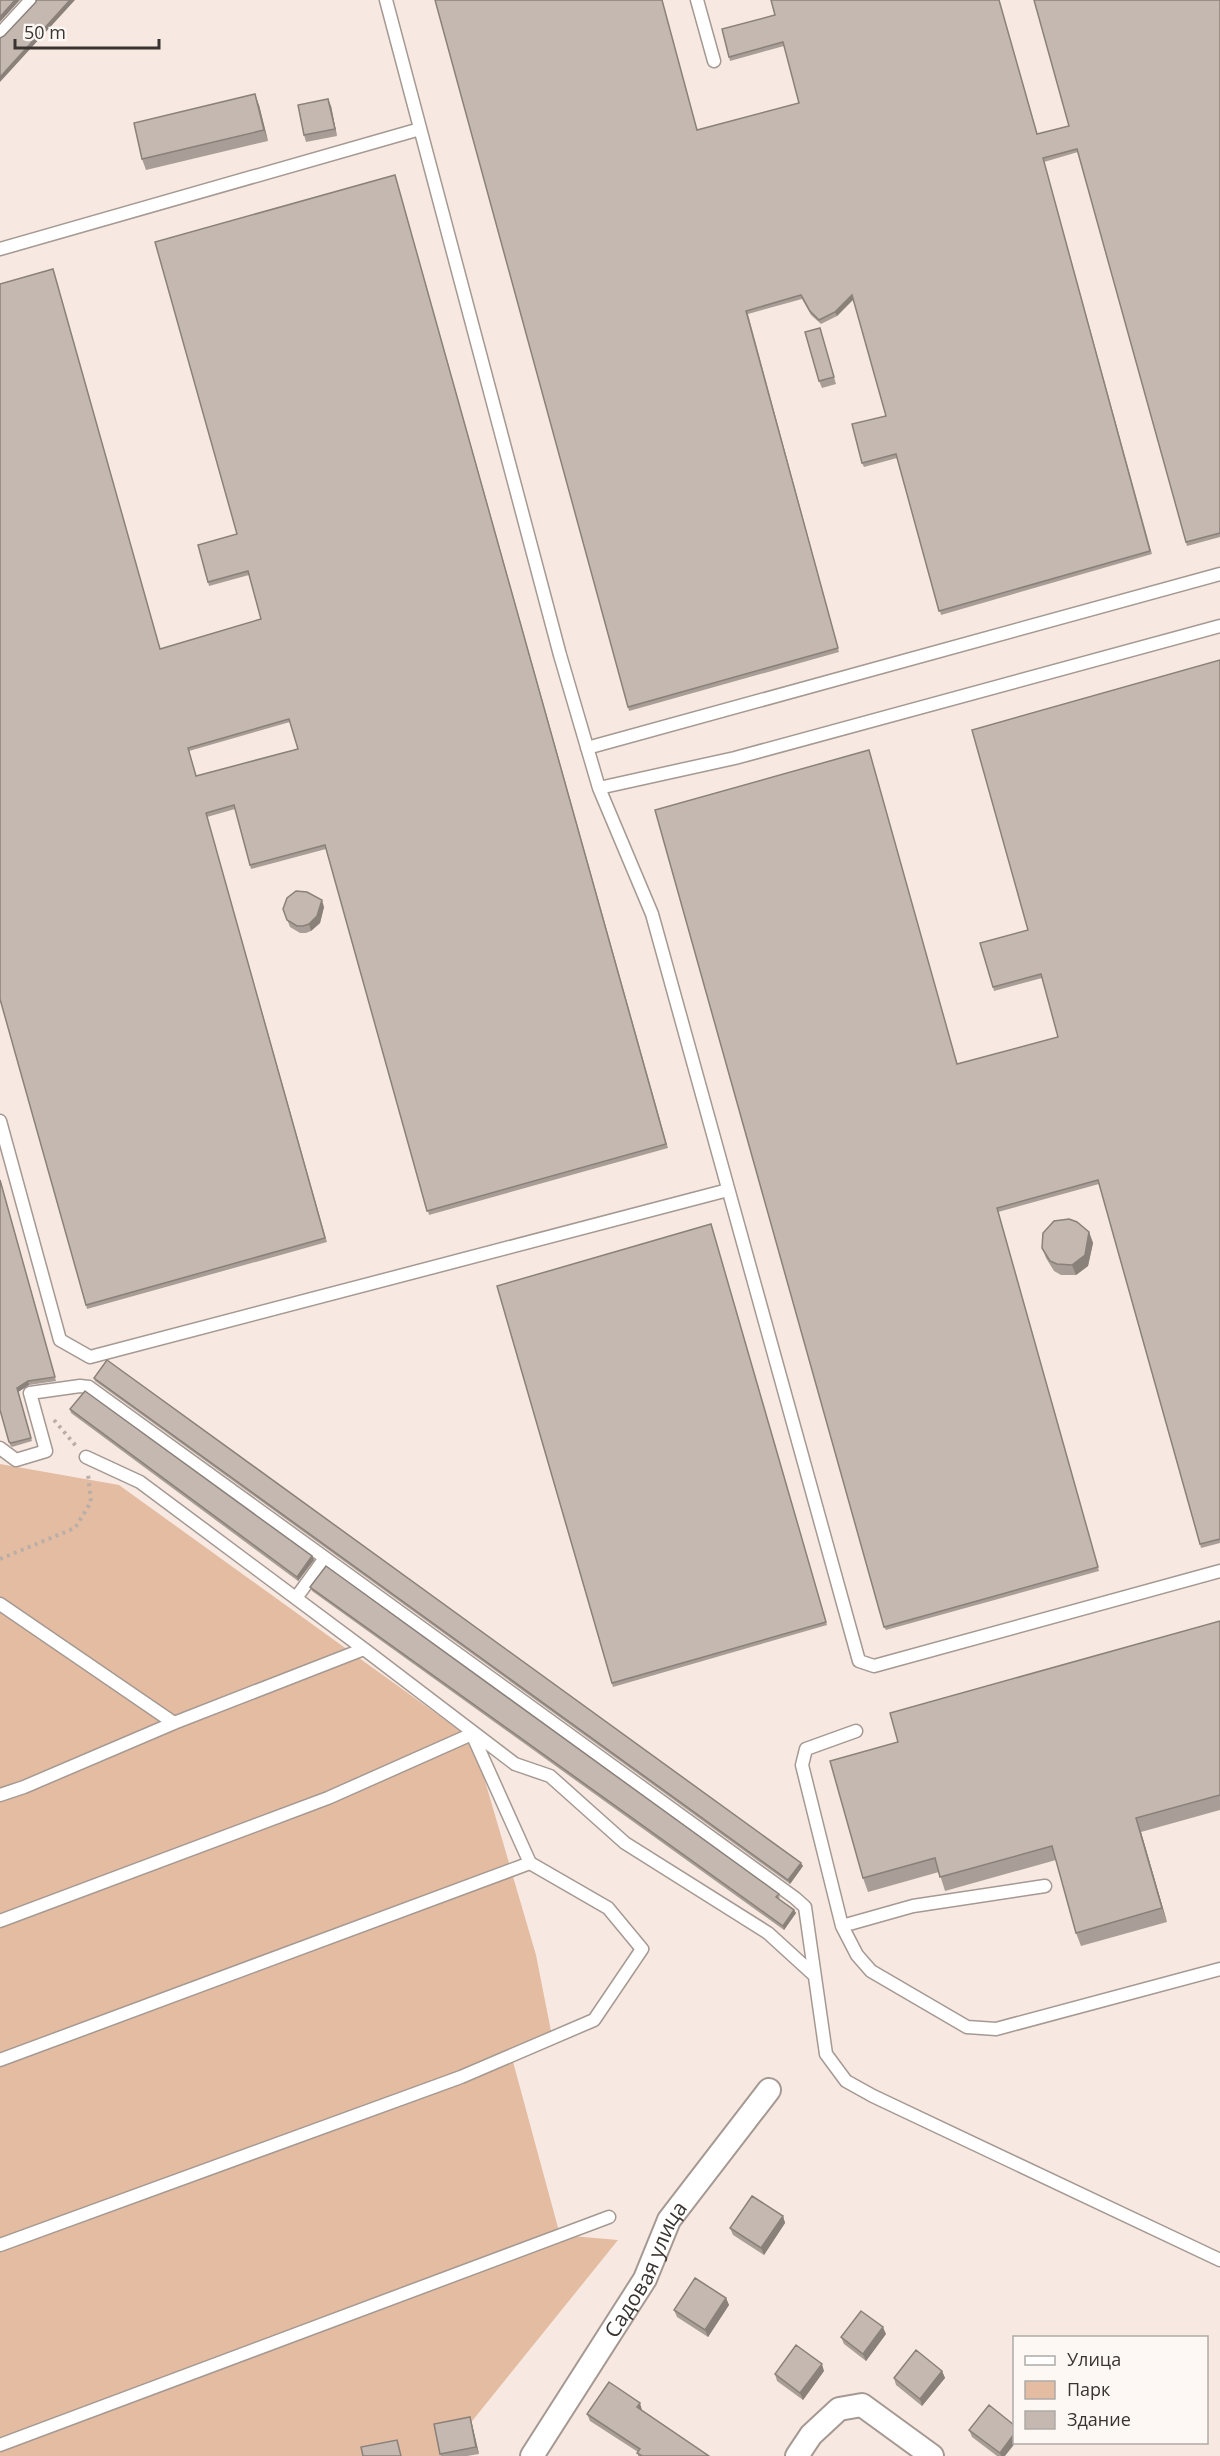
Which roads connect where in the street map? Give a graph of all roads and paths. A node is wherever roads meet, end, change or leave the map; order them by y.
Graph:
1 (31, 0) edge
2 (386, 0) edge
3 (697, 0) edge
4 (0, 34) edge
5 (714, 61) dead end
6 (420, 129) junction
7 (0, 249) edge
8 (1220, 574) edge
9 (1220, 626) edge
10 (587, 748) junction
11 (599, 788) junction
12 (0, 1121) edge
13 (728, 1190) junction
14 (0, 1448) edge
15 (86, 1457) dead end
16 (325, 1557) junction
17 (1220, 1571) edge
18 (296, 1598) junction
19 (0, 1604) edge
20 (364, 1649) junction
21 (174, 1723) junction
22 (856, 1731) dead end
23 (472, 1734) junction
24 (0, 1795) edge
25 (530, 1863) junction
26 (1045, 1886) dead end
27 (0, 1921) edge
28 (842, 1926) junction
29 (1220, 1969) edge
30 (813, 1974) junction
31 (0, 2060) edge
32 (769, 2090) dead end
33 (609, 2217) dead end
34 (0, 2245) edge
35 (1220, 2260) edge
36 (0, 2445) edge
37 (544, 2452) edge
38 (797, 2456) edge
39 (932, 2456) edge

1 - 4 lane
2 - 6 lane
3 - 5 lane
6 - 7 lane
6 - 10 lane
8 - 10 lane
9 - 11 lane
10 - 11 lane
11 - 13 lane
12 - 13 lane
13 - 17 lane
14 - 16 lane
15 - 18 lane
16 - 18 lane
16 - 30 lane
18 - 20 lane
19 - 21 lane
20 - 21 lane
20 - 23 lane
21 - 24 lane
22 - 28 lane
23 - 25 lane
23 - 27 lane
23 - 30 lane
25 - 31 lane
25 - 34 lane
26 - 28 lane
28 - 29 lane
30 - 35 lane
32 - 37 street, Садовая улица
33 - 36 lane
38 - 39 street

